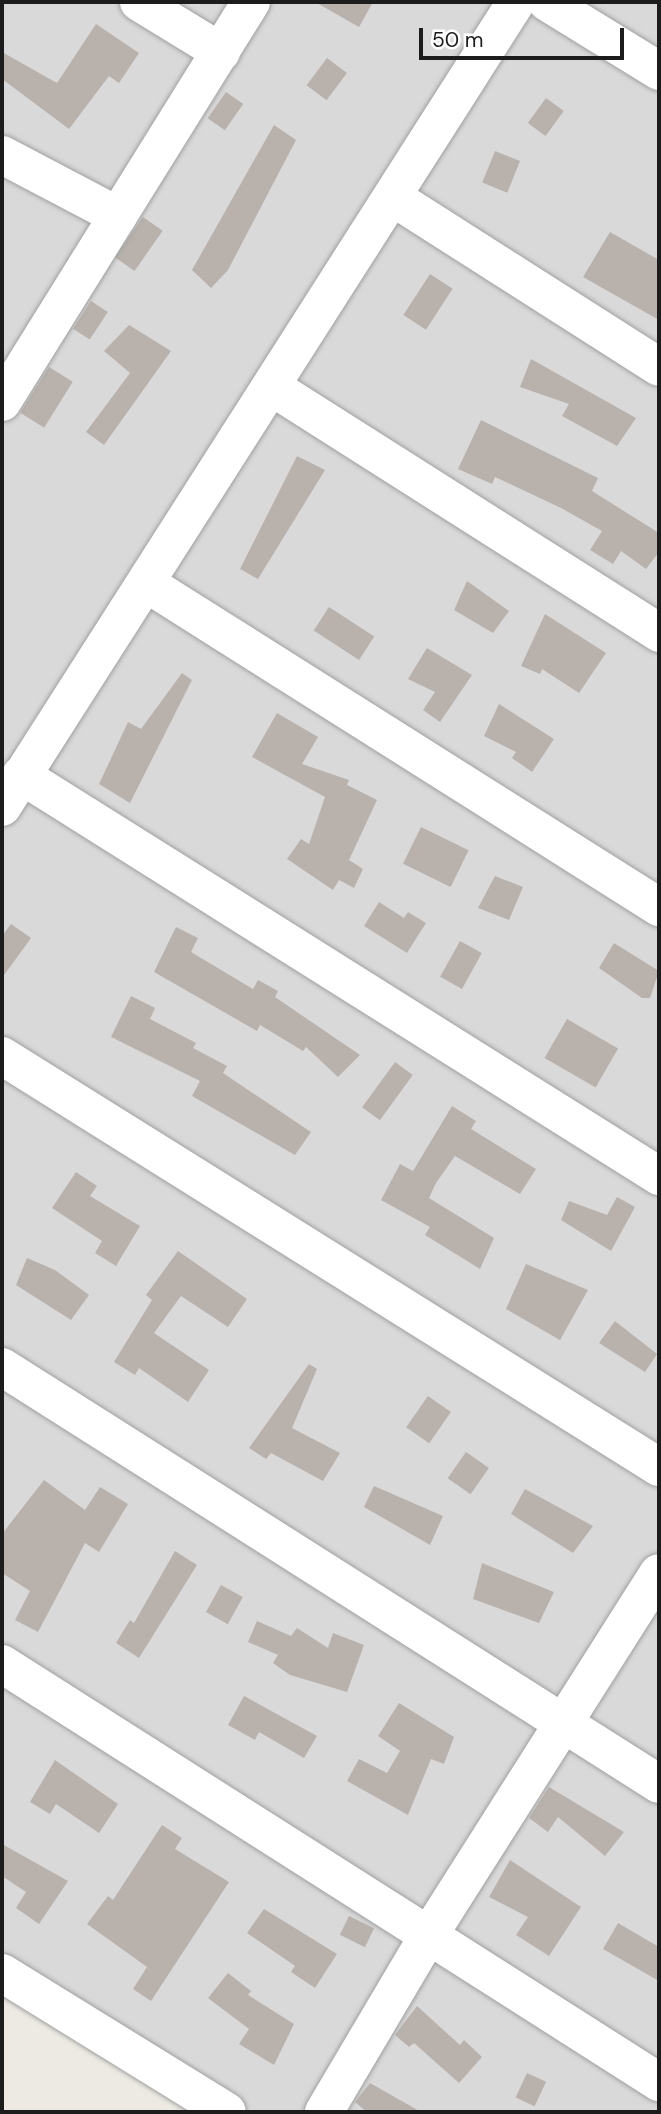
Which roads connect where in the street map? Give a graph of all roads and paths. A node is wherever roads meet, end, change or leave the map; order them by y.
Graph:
1 (139, 2) edge
2 (251, 2) edge
3 (516, 2) edge
4 (547, 2) edge
5 (221, 52) junction
6 (659, 71) edge
7 (2, 155) edge
8 (394, 198) junction
9 (118, 216) junction
10 (659, 367) edge
11 (272, 387) junction
12 (2, 402) edge
13 (146, 583) junction
14 (659, 632) edge
15 (12, 791) edge
16 (659, 907) edge
17 (2, 1056) edge
18 (659, 1177) edge
19 (2, 1367) edge
20 (659, 1467) edge
21 (659, 1573) edge
22 (2, 1664) edge
23 (563, 1724) junction
24 (659, 1784) edge
25 (427, 1938) junction
26 (2, 1973) edge
27 (659, 2082) edge
28 (227, 2112) edge
29 (324, 2112) edge

1 - 5 street
2 - 5 street
3 - 8 street
4 - 6 street
5 - 9 street
7 - 9 street
8 - 10 street
8 - 11 street
9 - 12 street
11 - 13 street
11 - 14 street
13 - 15 street
13 - 16 street
15 - 18 street
17 - 20 street
19 - 23 street
21 - 23 street
22 - 25 street
23 - 24 street
23 - 25 street
25 - 27 street
25 - 29 street
26 - 28 street

